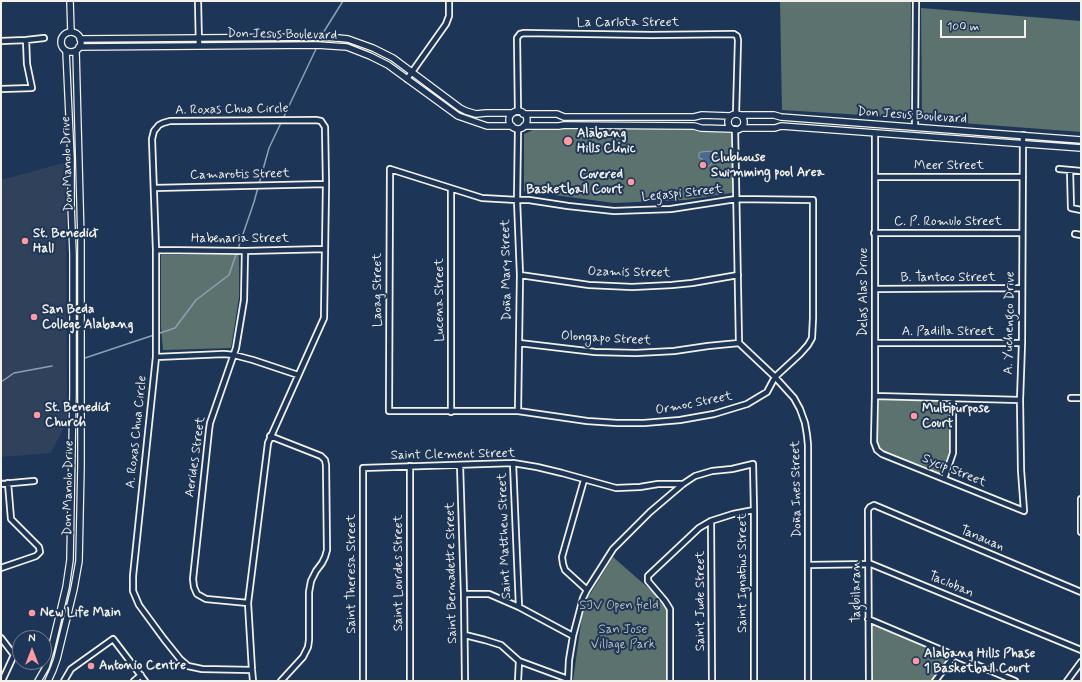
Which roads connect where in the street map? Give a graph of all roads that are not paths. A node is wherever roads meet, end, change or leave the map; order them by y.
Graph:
1 (70, 1) edge
2 (198, 1) edge
3 (448, 1) edge
4 (916, 1) edge
5 (71, 32) junction
6 (44, 38) dead end
7 (199, 38) junction
8 (80, 39) junction
9 (26, 40) junction
10 (1, 41) edge
11 (199, 46) junction
12 (77, 49) junction
13 (66, 51) junction
14 (412, 72) junction
15 (408, 79) junction
16 (1, 88) edge
17 (518, 113) junction
18 (476, 114) junction
19 (738, 114) junction
20 (564, 116) junction
21 (730, 116) junction
22 (694, 117) junction
23 (781, 117) junction
24 (840, 122) junction
25 (475, 123) junction
26 (857, 123) junction
27 (564, 125) junction
28 (512, 126) junction
29 (524, 126) junction
30 (694, 126) junction
31 (781, 126) junction
32 (915, 127) junction
33 (518, 129) junction
34 (736, 129) junction
35 (840, 131) junction
36 (857, 132) junction
37 (875, 133) junction
38 (1023, 135) junction
39 (915, 136) junction
40 (1081, 140) edge
41 (1023, 144) junction
42 (1081, 148) edge
43 (390, 169) joint
44 (1059, 169) dead end
45 (1070, 170) junction
46 (1081, 171) edge
47 (875, 177) junction
48 (1022, 177) junction
49 (326, 184) junction
50 (154, 188) junction
51 (451, 189) junction
52 (736, 199) junction
53 (517, 200) junction
54 (813, 200) joint
55 (71, 205) junction
56 (80, 205) junction
57 (1081, 210) edge
58 (1022, 232) junction
59 (874, 233) junction
60 (1075, 234) dead end
61 (1081, 235) edge
62 (325, 249) junction
63 (156, 250) junction
64 (245, 251) junction
65 (520, 275) junction
66 (738, 275) junction
67 (1022, 288) junction
68 (875, 289) junction
69 (73, 295) junction
70 (81, 295) junction
71 (519, 343) junction
72 (739, 343) junction
73 (875, 343) junction
74 (1022, 343) junction
75 (234, 355) junction
76 (156, 357) junction
77 (298, 375) junction
78 (775, 377) junction
79 (875, 396) junction
80 (953, 398) junction
81 (1071, 398) dead end
82 (1081, 398) edge
83 (1020, 400) junction
84 (389, 411) joint
85 (518, 411) junction
86 (450, 412) junction
87 (270, 436) junction
88 (877, 450) joint
89 (72, 463) junction
90 (513, 463) junction
91 (460, 465) junction
92 (81, 466) junction
93 (410, 466) junction
94 (364, 468) joint
95 (944, 479) junction
96 (584, 480) junction
97 (34, 481) dead end
98 (8, 483) junction
99 (1, 484) edge
100 (683, 484) junction
101 (1081, 499) edge
102 (874, 505) joint
103 (754, 510) junction
104 (1024, 511) joint
105 (711, 521) junction
106 (1081, 532) edge
107 (868, 563) junction
108 (808, 565) junction
109 (1, 568) edge
110 (66, 587) junction
111 (74, 589) junction
112 (587, 590) junction
113 (1081, 592) edge
114 (464, 594) junction
115 (248, 603) junction
116 (519, 608) junction
117 (868, 619) junction
118 (464, 636) junction
119 (572, 636) junction
120 (1, 638) edge
121 (1081, 650) edge
122 (955, 655) junction
123 (519, 661) junction
124 (1081, 662) edge
125 (252, 670) junction
126 (141, 675) junction
127 (1005, 676) junction
128 (568, 680) edge
129 (2, 681) edge
130 (38, 681) edge
131 (48, 681) edge
132 (64, 681) edge
133 (134, 681) edge
134 (145, 681) edge
135 (253, 681) edge
136 (281, 681) edge
137 (363, 681) edge
138 (410, 681) edge
139 (465, 681) edge
140 (518, 681) edge
141 (670, 681) edge
142 (712, 681) edge
143 (754, 681) edge
144 (808, 681) edge
145 (869, 681) edge
146 (935, 681) edge
147 (1002, 681) edge
148 (1015, 681) edge
149 (1067, 681) edge

1 - 5 street
2 - 7 street
3 - 14 street
4 - 32 street
5 - 8 street
5 - 13 street
6 - 9 street
7 - 8 street, Don Jesus Boulevard
7 - 11 street
7 - 14 street, Don Jesus Boulevard
8 - 12 street
9 - 10 street
9 - 16 street
11 - 12 street, Don Jesus Boulevard
11 - 15 street, Don Jesus Boulevard
12 - 13 street
12 - 56 street, Don Manolo Drive
13 - 55 street, Don Manolo Drive
14 - 15 street
14 - 18 street, Don Jesus Boulevard
15 - 25 street, Don Jesus Boulevard
17 - 18 street, Don Jesus Boulevard
17 - 19 street, La Carlota Street
17 - 20 street, Don Jesus Boulevard
17 - 28 street
17 - 29 street
18 - 25 street
19 - 21 street
19 - 23 street, Don Jesus Boulevard
19 - 34 street
20 - 22 street, Don Jesus Boulevard
20 - 27 street
21 - 22 street, Don Jesus Boulevard
21 - 34 street
22 - 30 street
23 - 24 street, Don Jesus Boulevard
23 - 31 street
24 - 26 street, Don Jesus Boulevard
24 - 35 street
25 - 28 street, Don Jesus Boulevard
26 - 32 street, Don Jesus Boulevard
26 - 36 street
27 - 29 street, Don Jesus Boulevard
27 - 30 street, Don Jesus Boulevard
28 - 33 street
29 - 33 street
30 - 34 street, Don Jesus Boulevard
31 - 34 street, Don Jesus Boulevard
31 - 35 street, Don Jesus Boulevard
32 - 38 street, Don Jesus Boulevard
32 - 39 street
33 - 53 street, Doña Mary Street
34 - 52 street
35 - 36 street, Don Jesus Boulevard
36 - 37 street, Don Jesus Boulevard
37 - 39 street, Don Jesus Boulevard
37 - 47 street, Delas Alas Drive
38 - 40 street, Don Jesus Boulevard
38 - 41 street, A. Yuchengco Drive
39 - 41 street, Don Jesus Boulevard
41 - 42 street, Don Jesus Boulevard
41 - 48 street, A. Yuchengco Drive
43 - 51 street, Legaspi Street
43 - 84 street, Laoag Street
44 - 45 street
45 - 46 street
45 - 57 street
47 - 48 street, Meer Street
47 - 59 street, Delas Alas Drive
48 - 58 street, A. Yuchengco Drive
49 - 50 street, Camarotis Street
49 - 50 street, A. Roxas Chua Circle
49 - 62 street, A. Roxas Chua Circle
50 - 63 street, A. Roxas Chua Circle
51 - 53 street, Legaspi Street
51 - 86 street, Lucena Street
52 - 53 street, Legaspi Street
52 - 54 street, Legaspi Street
52 - 66 street
53 - 65 street, Doña Mary Street
54 - 78 street, Ormoc Street
55 - 56 street
55 - 69 street, Don Manolo Drive
56 - 70 street, Don Manolo Drive
58 - 59 street, C. P. Romulo Street
58 - 67 street, A. Yuchengco Drive
59 - 68 street, Delas Alas Drive
60 - 61 street
62 - 64 street, Habenaria Street
62 - 77 street, A. Roxas Chua Circle
63 - 64 street, Habenaria Street
63 - 76 street, A. Roxas Chua Circle
64 - 75 street, Aerides Street
65 - 66 street, Ozamis Street
65 - 71 street, Doña Mary Street
66 - 72 street
67 - 68 street, B. Tantoco Street
67 - 74 street, A. Yuchengco Drive
68 - 73 street, Delas Alas Drive
69 - 70 street
69 - 89 street, Don Manolo Drive
70 - 92 street, Don Manolo Drive
71 - 72 street, Olongapo Street
71 - 85 street, Doña Mary Street
72 - 78 street, Doña Ines Street
73 - 74 street, A. Padilla Street
73 - 79 street, Delas Alas Drive
74 - 83 street, A. Yuchengco Drive
75 - 76 street
75 - 77 street
75 - 115 street, Aerides Street
76 - 125 street, A. Roxas Chua Circle
77 - 87 street, A. Roxas Chua Circle
78 - 85 street, Ormoc Street
78 - 108 street, Doña Ines Street
79 - 80 street
79 - 88 street, Delas Alas Drive
80 - 83 street
80 - 95 street
81 - 82 street
83 - 104 street, A. Yuchengco Drive
84 - 86 street, Ormoc Street
85 - 86 street, Ormoc Street
87 - 115 street, A. Roxas Chua Circle
87 - 136 street
88 - 95 street, Sycip Street
89 - 92 street
89 - 110 street, Don Manolo Drive
90 - 91 street, Saint Clement Street
90 - 96 street, Saint Clement Street
90 - 116 street, Saint Matthew Street
91 - 93 street, Saint Clement Street
91 - 114 street, Saint Bernadette Street
92 - 111 street, Don Manolo Drive
93 - 94 street, Saint Clement Street
93 - 138 street, Saint Lourdes Street
94 - 137 street, Saint Theresa Street
95 - 104 street, Sycip Street
96 - 100 street, Saint Clement Street
96 - 112 street
97 - 98 street
98 - 99 street
98 - 109 street
100 - 103 street, Saint Ignatius Street
100 - 112 street
101 - 106 street
102 - 107 street, Tagbilaran
102 - 113 street, Tanauan
103 - 105 street
103 - 143 street, Saint Ignatius Street
105 - 141 street
105 - 142 street, Saint Jude Street
107 - 108 street, Tacloban
107 - 117 street, Tagbilaran
107 - 121 street, Tacloban
108 - 144 street, Doña Ines Street
110 - 111 street
110 - 130 street, Don Manolo Drive
111 - 131 street, Don Manolo Drive
112 - 119 street
114 - 116 street
114 - 118 street, Saint Bernadette Street
115 - 125 street, A. Roxas Chua Circle
116 - 119 street
117 - 122 street
117 - 145 street, Tagbilaran
118 - 123 street
118 - 139 street, Saint Bernadette Street
119 - 128 street
120 - 129 street
122 - 127 street
122 - 146 street
123 - 128 street
123 - 140 street
124 - 149 street
125 - 135 street, A. Roxas Chua Circle
126 - 132 street
126 - 133 street
126 - 134 street
127 - 147 street
127 - 148 street

